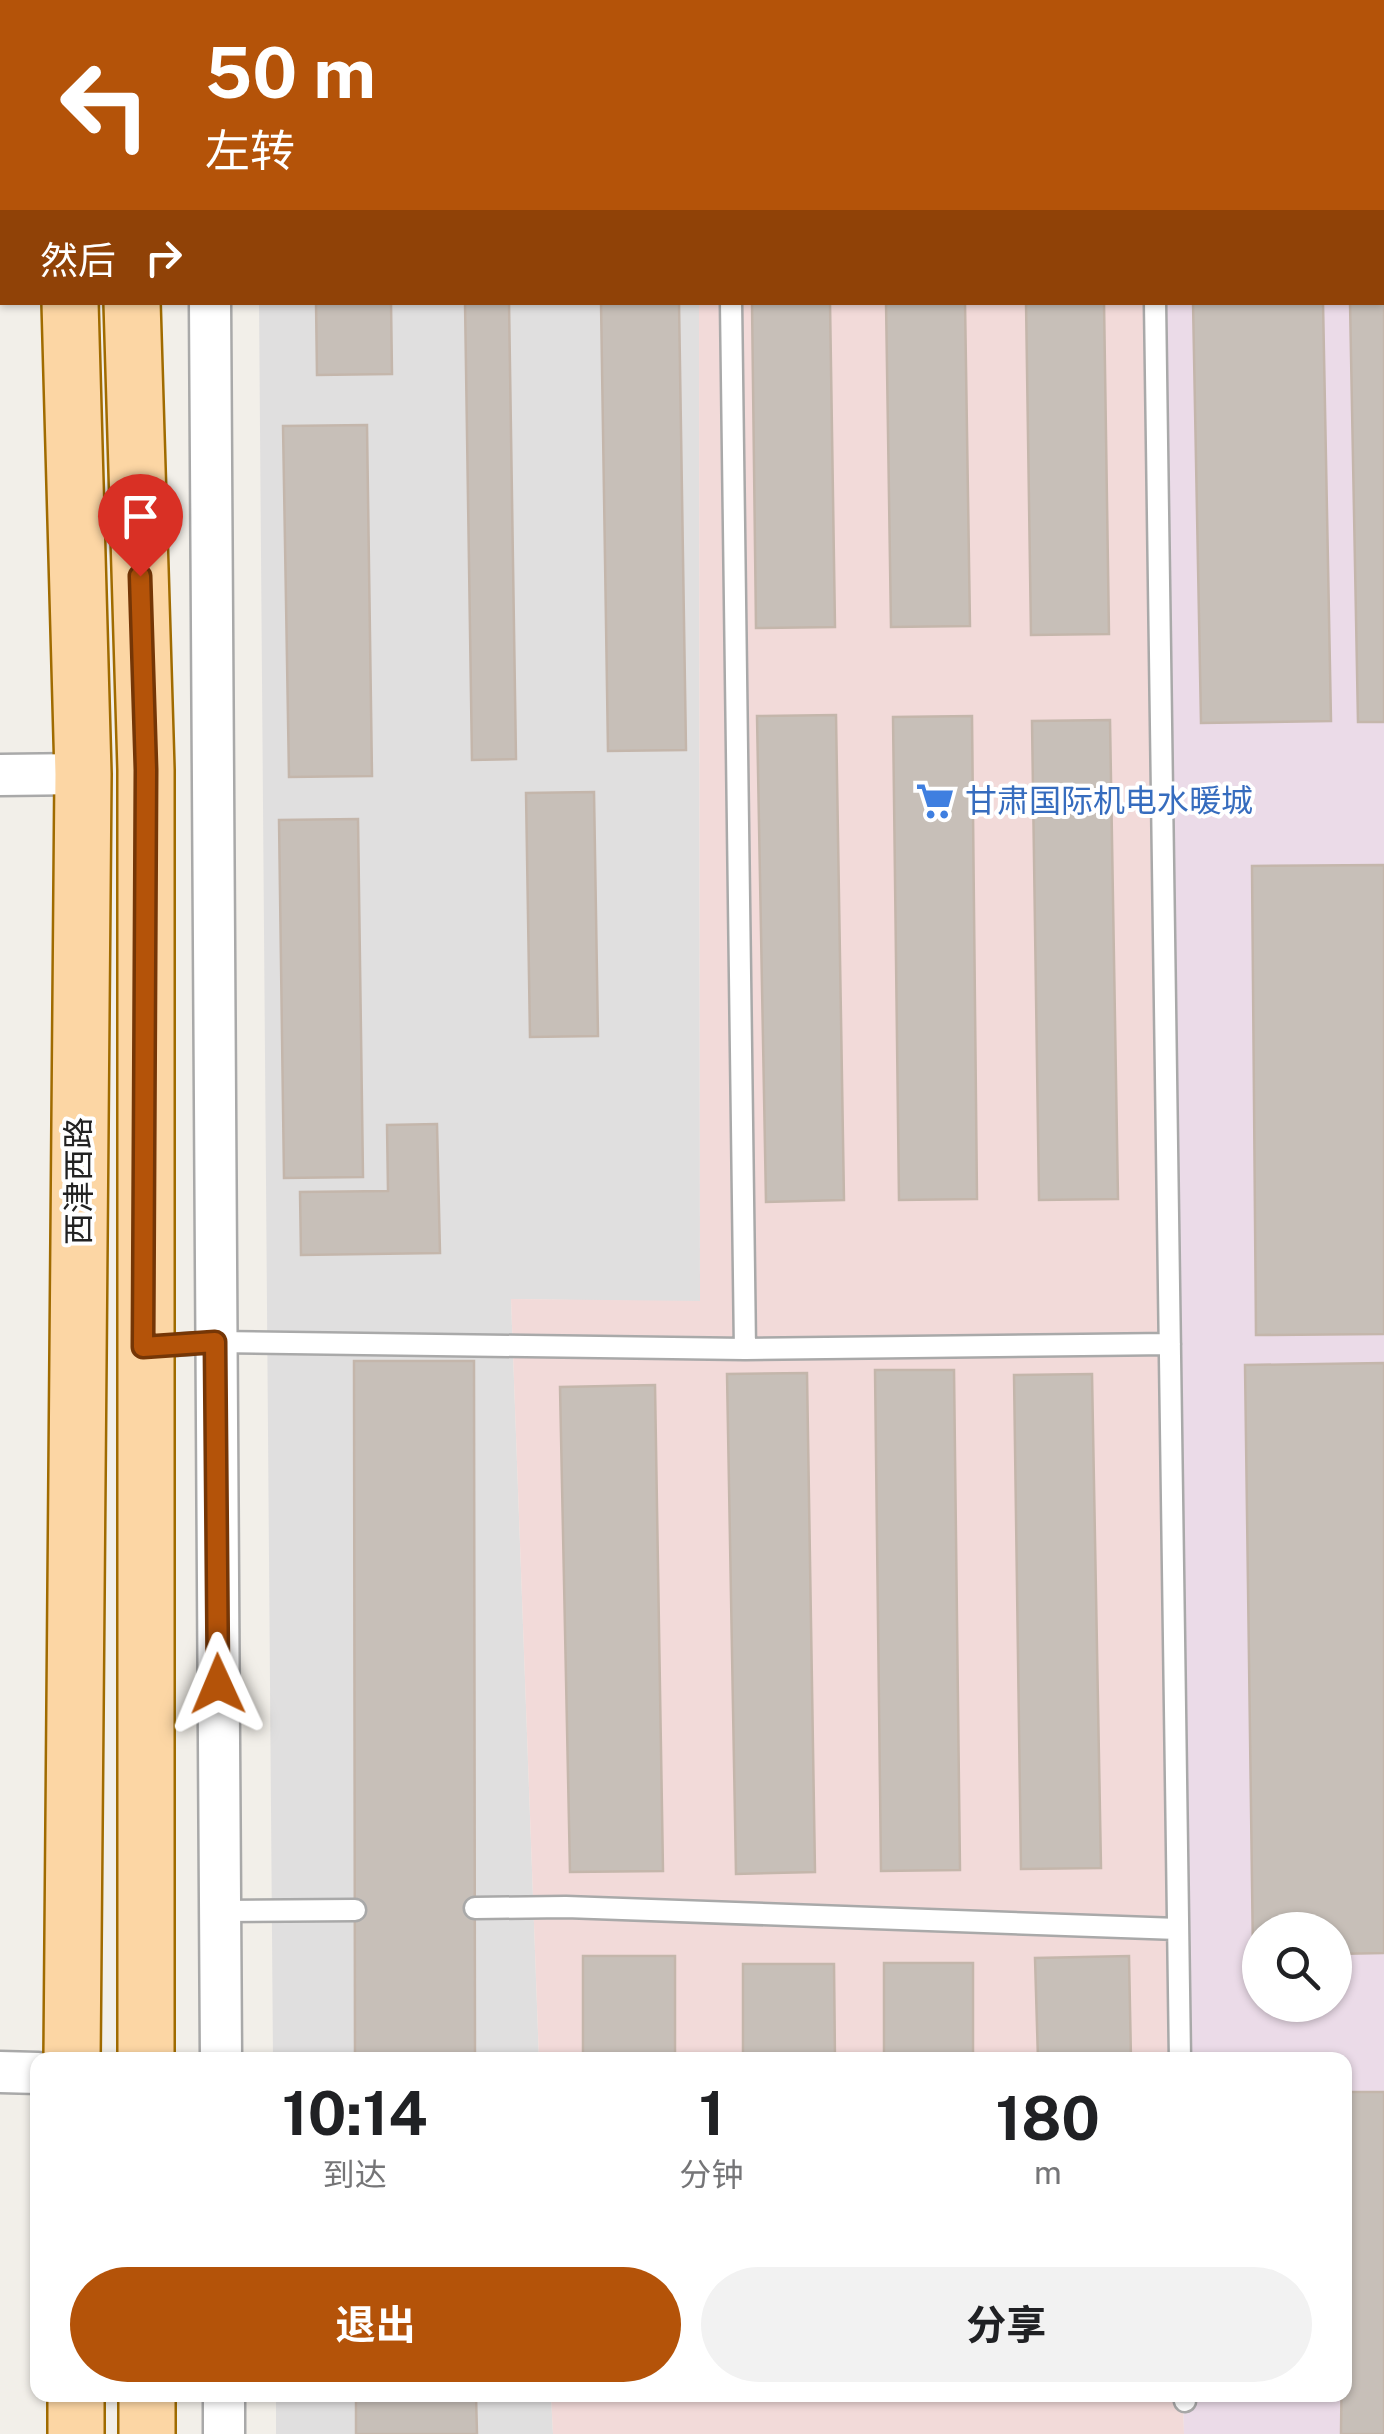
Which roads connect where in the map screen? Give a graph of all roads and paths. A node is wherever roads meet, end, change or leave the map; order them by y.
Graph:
1 (70, 305) edge
2 (132, 305) edge
3 (210, 305) edge
4 (731, 305) edge
5 (1155, 305) edge
6 (83, 774) junction
7 (0, 775) edge
8 (215, 1342) junction
9 (1170, 1344) junction
10 (143, 1347) junction
11 (745, 1349) junction
12 (475, 1908) dead end
13 (355, 1910) dead end
14 (219, 1912) junction
15 (1178, 1929) junction
16 (72, 2052) edge
17 (146, 2052) edge
18 (220, 2052) edge
19 (1180, 2052) edge
20 (0, 2072) edge
21 (30, 2073) edge
22 (76, 2402) edge
23 (147, 2402) edge
24 (224, 2402) edge
25 (76, 2434) edge
26 (147, 2434) edge
27 (224, 2434) edge

1 - 6 main road, 西津西路
2 - 10 main road, 西津西路
3 - 8 street
4 - 11 lane
5 - 9 lane
6 - 7 street
6 - 16 main road, 西津西路
8 - 10 lane
8 - 11 lane
8 - 14 street
9 - 11 lane
9 - 15 lane
10 - 17 main road, 西津西路
12 - 15 lane
13 - 14 lane
14 - 18 street
15 - 19 lane
20 - 21 street
22 - 25 main road
23 - 26 main road
24 - 27 street

